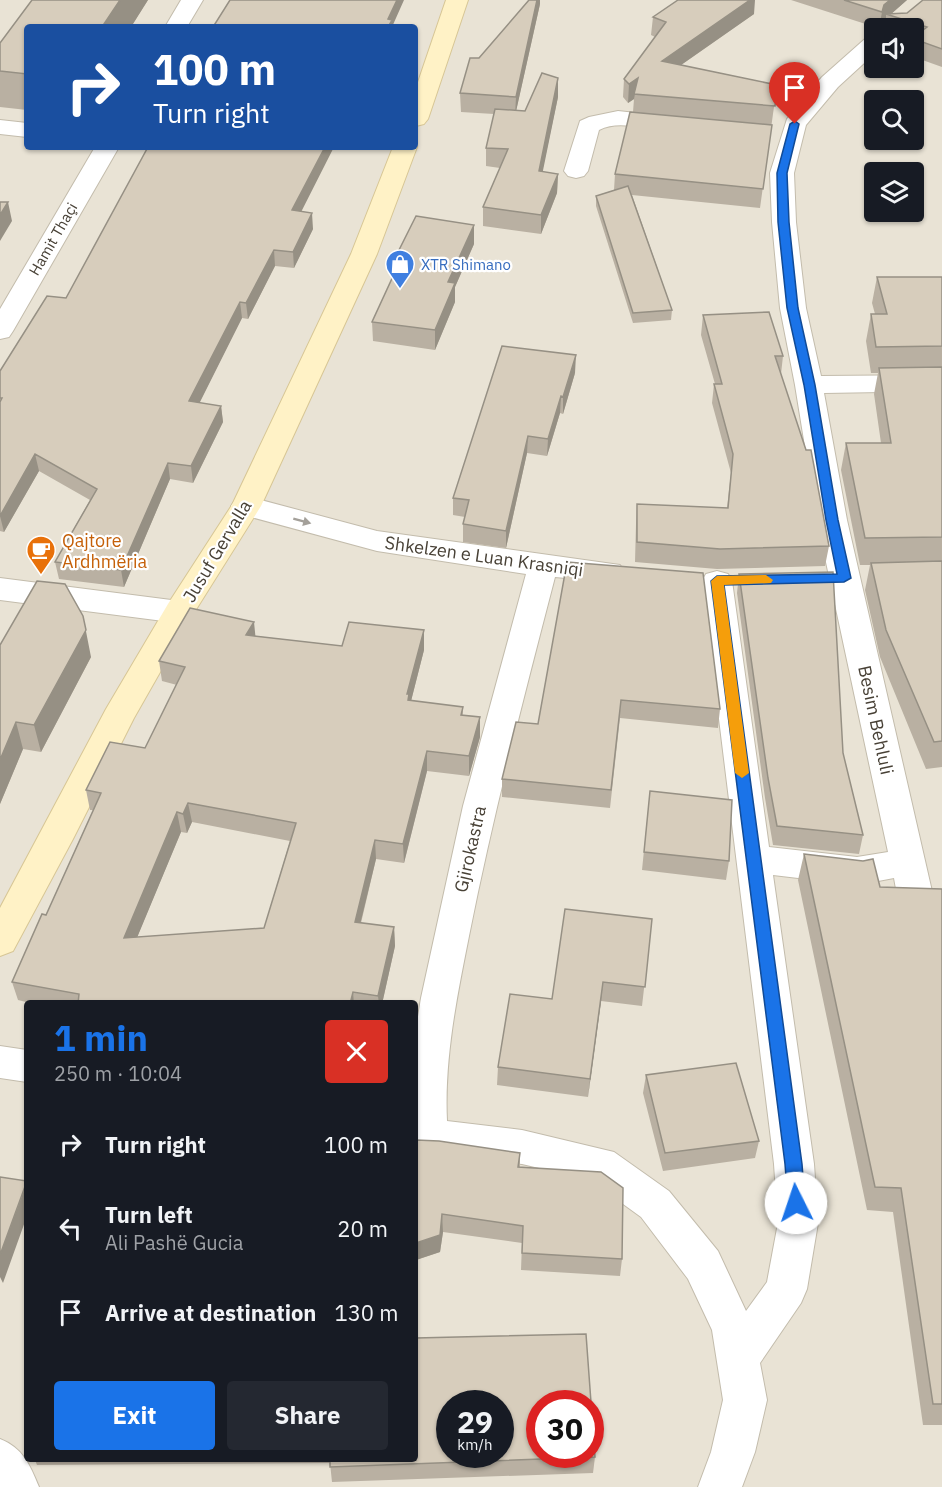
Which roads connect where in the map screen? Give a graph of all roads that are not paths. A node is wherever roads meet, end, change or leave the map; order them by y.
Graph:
1 (192, 0) edge
2 (457, 0) edge
3 (178, 24) edge
4 (864, 52) edge
5 (418, 114) edge
6 (0, 127) edge
7 (697, 127) edge
8 (24, 130) edge
9 (104, 150) edge
10 (404, 150) edge
11 (576, 171) dead end
12 (0, 331) edge
13 (942, 383) edge
14 (809, 385) junction
15 (246, 506) junction
16 (543, 566) junction
17 (636, 574) edge
18 (877, 577) edge
19 (833, 578) junction
20 (717, 580) dead end
21 (0, 590) edge
22 (179, 612) junction
23 (754, 859) junction
24 (907, 862) junction
25 (916, 900) edge
26 (0, 941) edge
27 (0, 1062) edge
28 (24, 1066) edge
29 (422, 1136) edge
30 (738, 1359) junction
31 (0, 1461) edge
32 (16, 1487) edge
33 (720, 1487) edge

1 - 3 street
2 - 5 street
4 - 14 street, Besim Behluli
6 - 8 street
7 - 11 street
9 - 12 street, Hamit Thaçi
10 - 15 street, Jusuf Gervalla
13 - 14 street
14 - 19 street, Besim Behluli
15 -> 16 street, Shkelzen e Luan Krasniqi
15 - 22 street, Jusuf Gervalla
16 - 17 street, Shkelzen e Luan Krasniqi
16 - 29 street, Gjirokastra
18 - 19 street
19 - 24 street, Besim Behluli
20 - 23 street
21 - 22 street
22 - 26 street, Jusuf Gervalla
23 - 24 street
23 - 30 street
24 - 25 street, Besim Behluli
27 - 28 street
29 - 30 street
30 - 33 street
31 - 32 street

